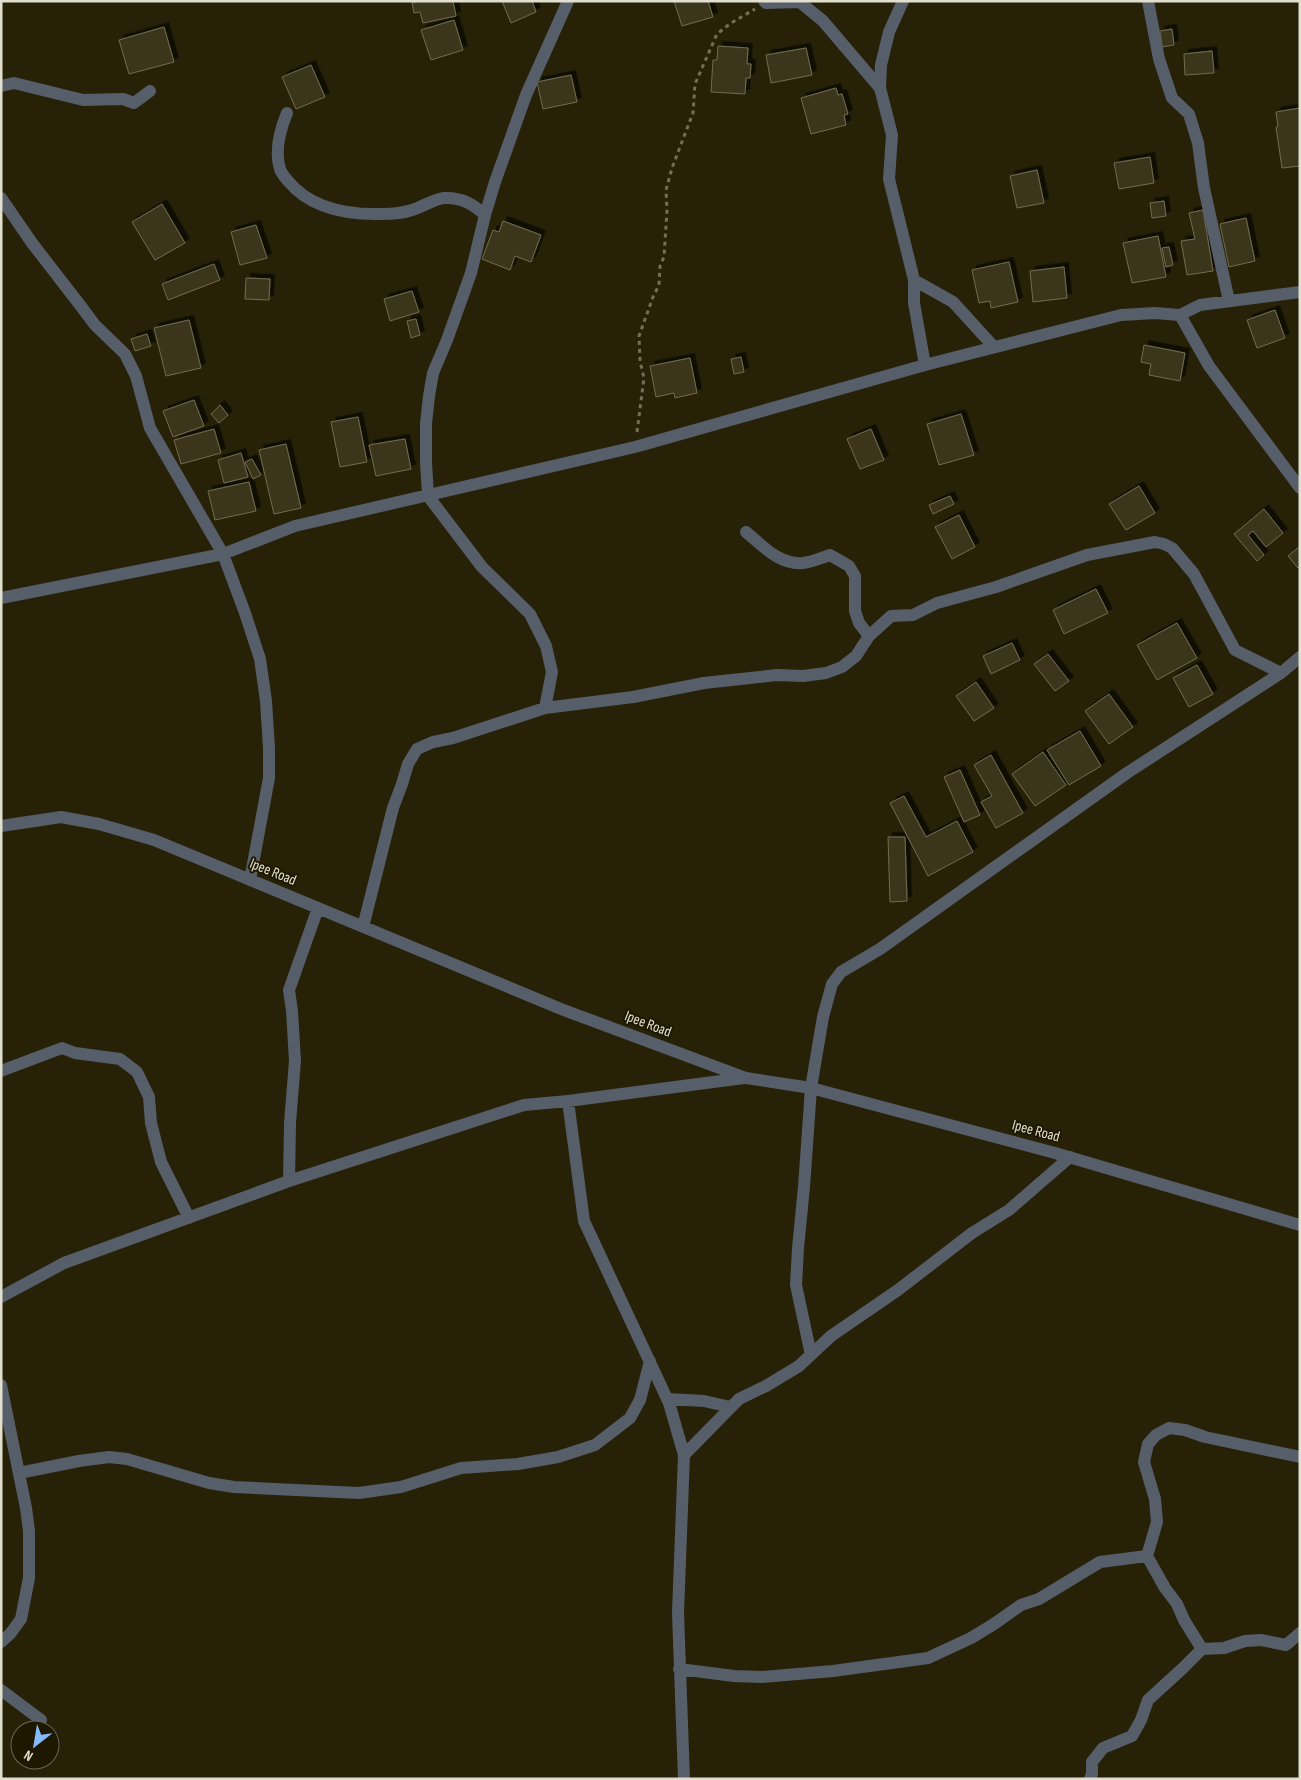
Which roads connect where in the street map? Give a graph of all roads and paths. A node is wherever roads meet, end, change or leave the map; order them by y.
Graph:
1 (568, 1) edge
2 (904, 1) edge
3 (1148, 1) edge
4 (765, 2) edge
5 (1, 86) edge
6 (880, 88) junction
7 (150, 91) dead end
8 (287, 113) dead end
9 (1, 198) edge
10 (485, 215) junction
11 (914, 280) junction
12 (1300, 292) edge
13 (1229, 301) junction
14 (1180, 315) junction
15 (994, 347) junction
16 (925, 365) junction
17 (634, 447) junction
18 (1300, 488) edge
19 (428, 496) junction
20 (746, 532) dead end
21 (223, 554) junction
22 (1, 598) edge
23 (870, 636) junction
24 (1300, 658) edge
25 (1281, 673) junction
26 (545, 708) junction
27 (1, 826) edge
28 (250, 880) junction
29 (318, 908) junction
30 (363, 927) junction
31 (1, 1071) edge
32 (746, 1078) junction
33 (811, 1088) junction
34 (568, 1101) junction
35 (1070, 1158) junction
36 (289, 1181) junction
37 (188, 1218) junction
38 (1300, 1225) edge
39 (1, 1297) edge
40 (811, 1355) junction
41 (650, 1361) junction
42 (1, 1385) edge
43 (667, 1399) junction
44 (730, 1407) junction
45 (684, 1456) junction
46 (1300, 1456) edge
47 (19, 1473) junction
48 (1147, 1556) junction
49 (1300, 1633) edge
50 (1, 1642) edge
51 (1202, 1649) junction
52 (679, 1669) junction
53 (1, 1690) edge
54 (41, 1720) dead end
55 (684, 1779) edge
56 (1090, 1779) edge

1 - 10 street
2 - 6 street
3 - 13 street
4 - 6 street
4 - 17 path
5 - 7 street
6 - 11 street
8 - 10 street
9 - 21 street
10 - 19 street
11 - 15 street
11 - 16 street
12 - 13 street
13 - 14 street
14 - 15 street
14 - 18 street
15 - 16 street
16 - 17 street
17 - 19 street
19 - 21 street
19 - 26 street
20 - 23 street
21 - 22 street
21 - 28 street
23 - 25 street
23 - 26 street
24 - 25 street
25 - 33 street
26 - 30 street
27 - 28 street, Ipee Road
28 - 29 street, Ipee Road
29 - 30 street, Ipee Road
29 - 36 street
30 - 32 street, Ipee Road
31 - 37 street
32 - 33 street, Ipee Road
32 - 34 street
33 - 35 street, Ipee Road
33 - 40 street
34 - 36 street
34 - 41 street
35 - 38 street, Ipee Road
35 - 40 street
36 - 37 street
37 - 39 street
40 - 44 street
41 - 43 street
41 - 47 street
42 - 47 street
43 - 44 street
43 - 45 street
44 - 45 street
45 - 52 street
46 - 48 street
47 - 50 street
48 - 51 street
48 - 52 street
49 - 51 street
51 - 56 street
52 - 55 street
53 - 54 street

